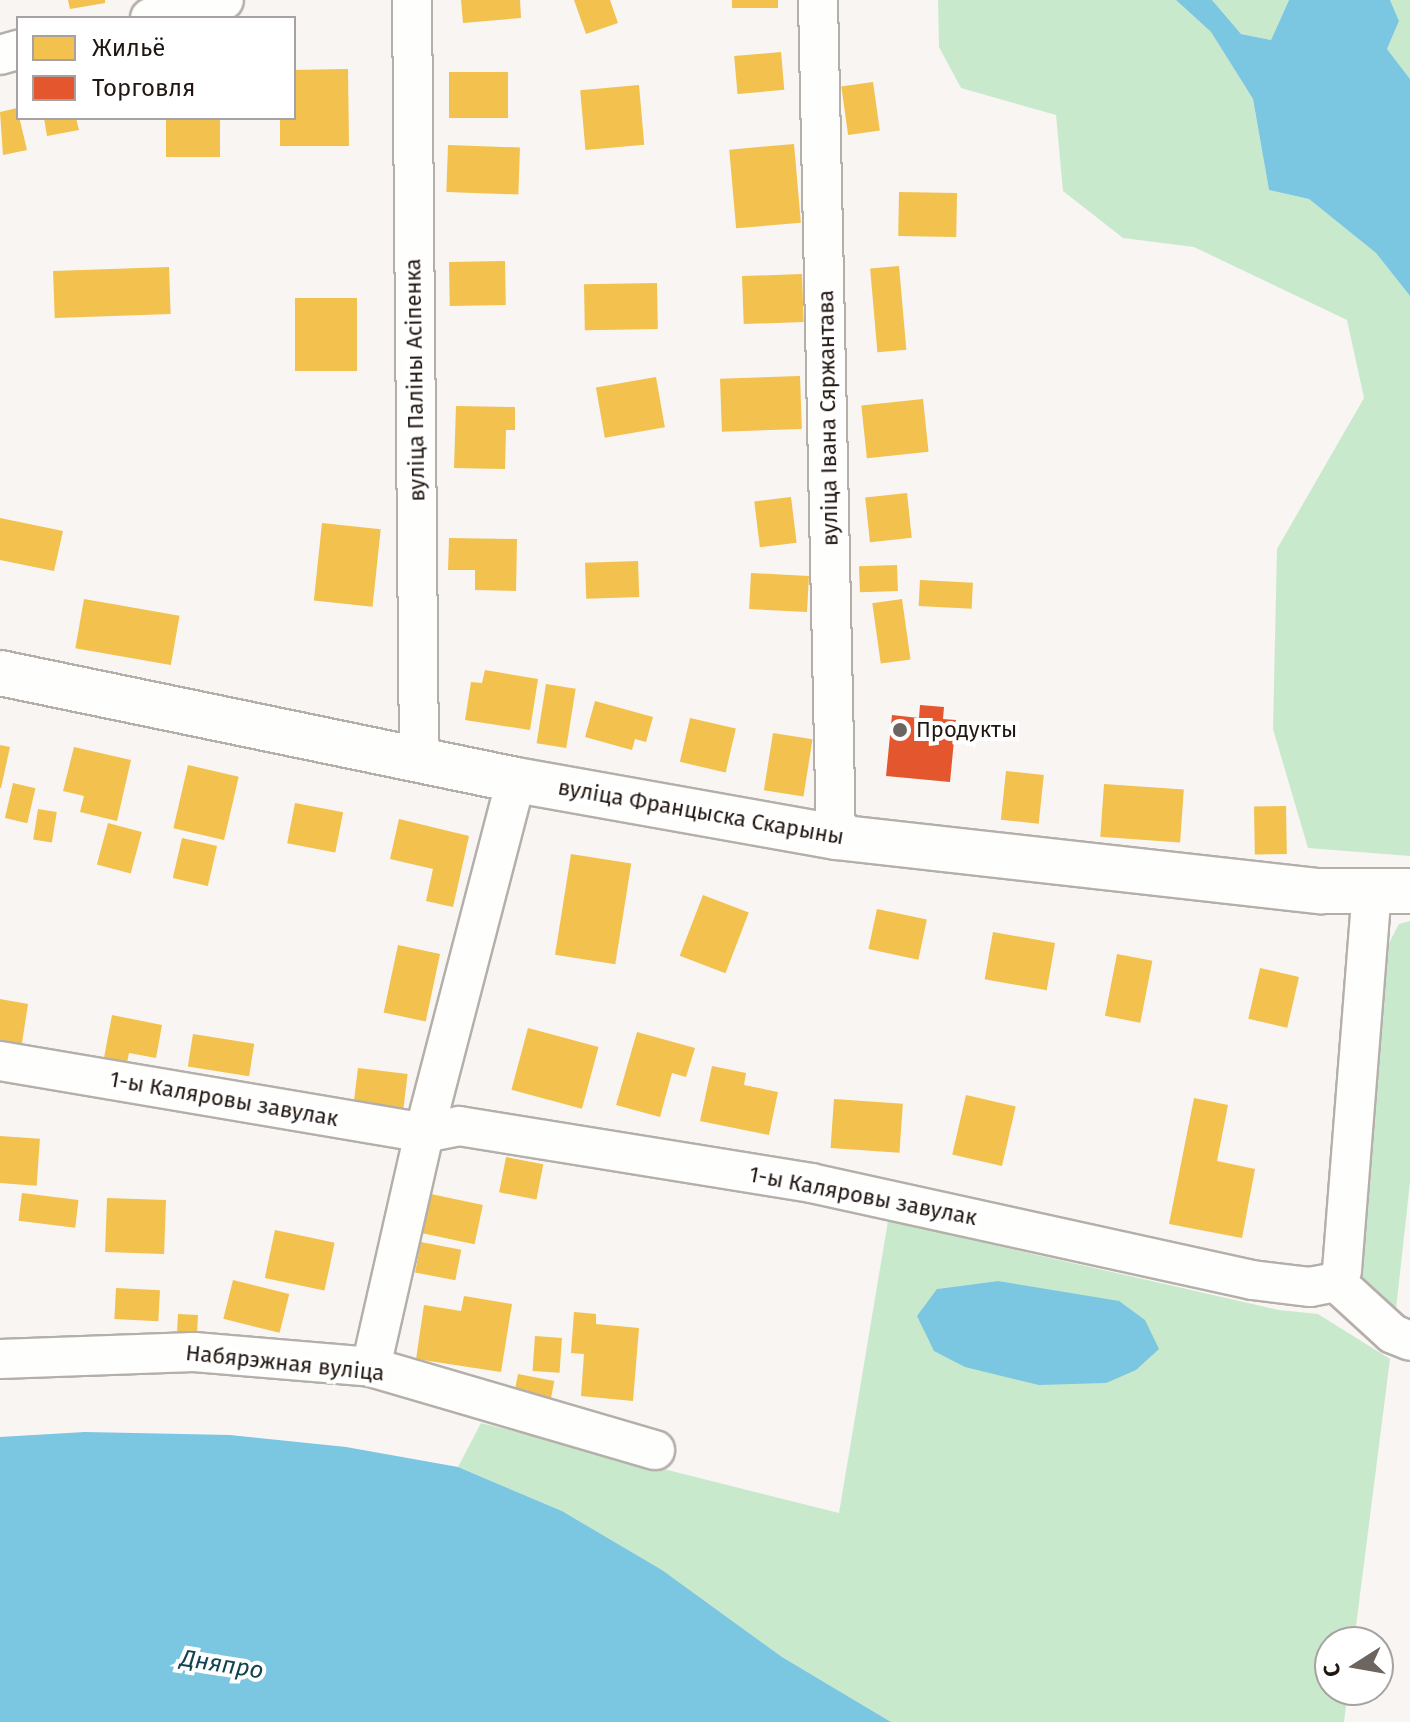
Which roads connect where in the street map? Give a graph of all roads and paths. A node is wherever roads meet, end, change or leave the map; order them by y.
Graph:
1 (224, 0) edge
2 (412, 0) edge
3 (818, 0) edge
4 (158, 16) edge
5 (0, 673) edge
6 (419, 760) junction
7 (516, 780) junction
8 (836, 837) junction
9 (1391, 892) edge
10 (0, 1061) edge
11 (424, 1133) junction
12 (1336, 1282) junction
13 (1410, 1341) edge
14 (0, 1359) edge
15 (371, 1367) junction
16 (655, 1450) dead end

1 - 4 street
2 - 6 street, вуліца Паліны Асіпенка
3 - 8 street, вуліца Івана Сяржантава
5 - 6 main road, вуліца Францыска Скарыны
6 - 7 main road, вуліца Францыска Скарыны
7 - 8 main road, вуліца Францыска Скарыны
7 - 11 street
8 - 9 main road, вуліца Францыска Скарыны
9 - 12 street
10 - 11 street, 1-ы Каляровы завулак
11 - 12 street, 1-ы Каляровы завулак
11 - 15 street
12 - 13 street
14 - 15 street, Набярэжная вуліца
15 - 16 street, Набярэжная вуліца

